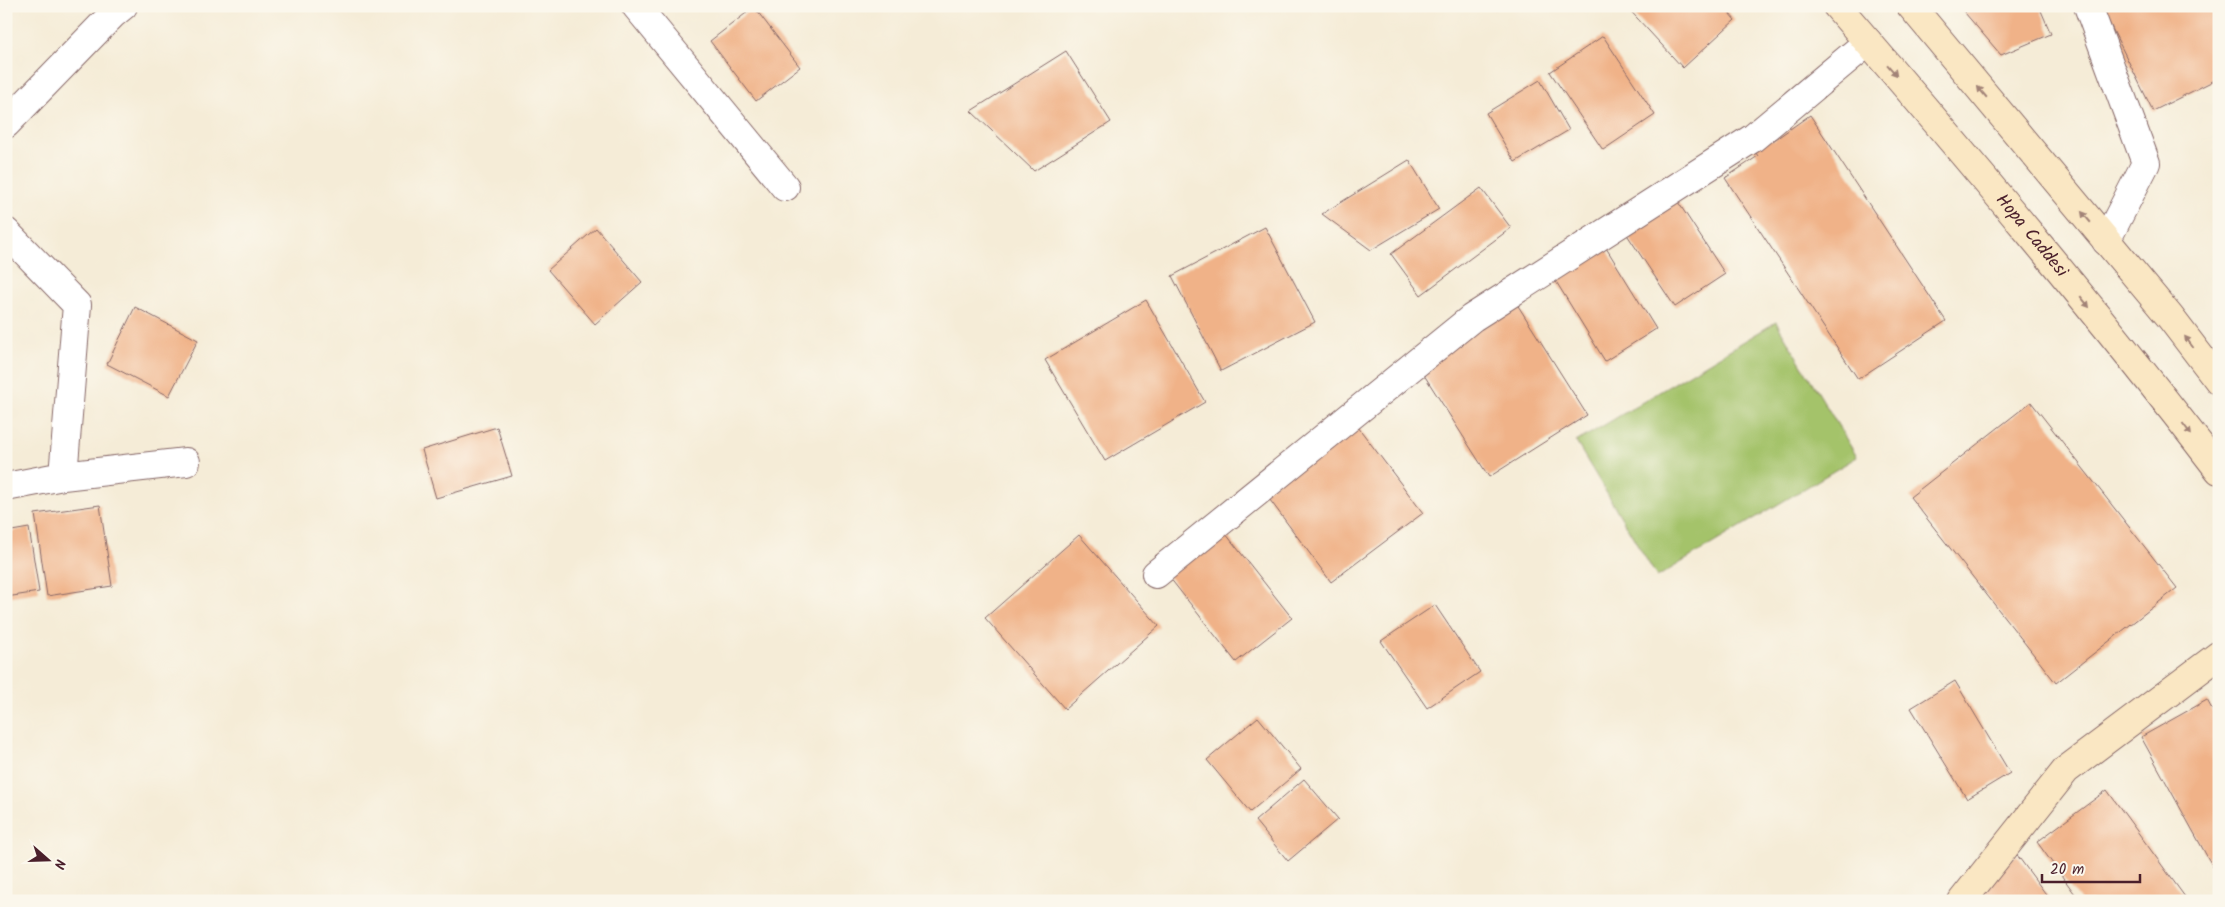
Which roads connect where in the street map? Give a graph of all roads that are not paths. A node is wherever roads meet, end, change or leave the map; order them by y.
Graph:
1 (123, 6) edge
2 (636, 6) edge
3 (1837, 6) edge
4 (1911, 6) edge
5 (2088, 6) edge
6 (1868, 42) junction
7 (6, 124) edge
8 (785, 187) dead end
9 (6, 232) edge
10 (2106, 241) junction
11 (2219, 381) edge
12 (186, 462) dead end
13 (2219, 470) edge
14 (63, 476) junction
15 (6, 487) edge
16 (1156, 574) dead end
17 (2219, 655) edge
18 (1962, 901) edge

1 - 7 street
2 - 8 street
3 - 6 main road, Hopa Caddesi
10 -> 4 main road
5 - 10 street
6 -> 13 main road, Hopa Caddesi
6 - 16 street
9 - 14 street
11 -> 10 main road
12 - 14 street
14 - 15 street
17 - 18 main road

